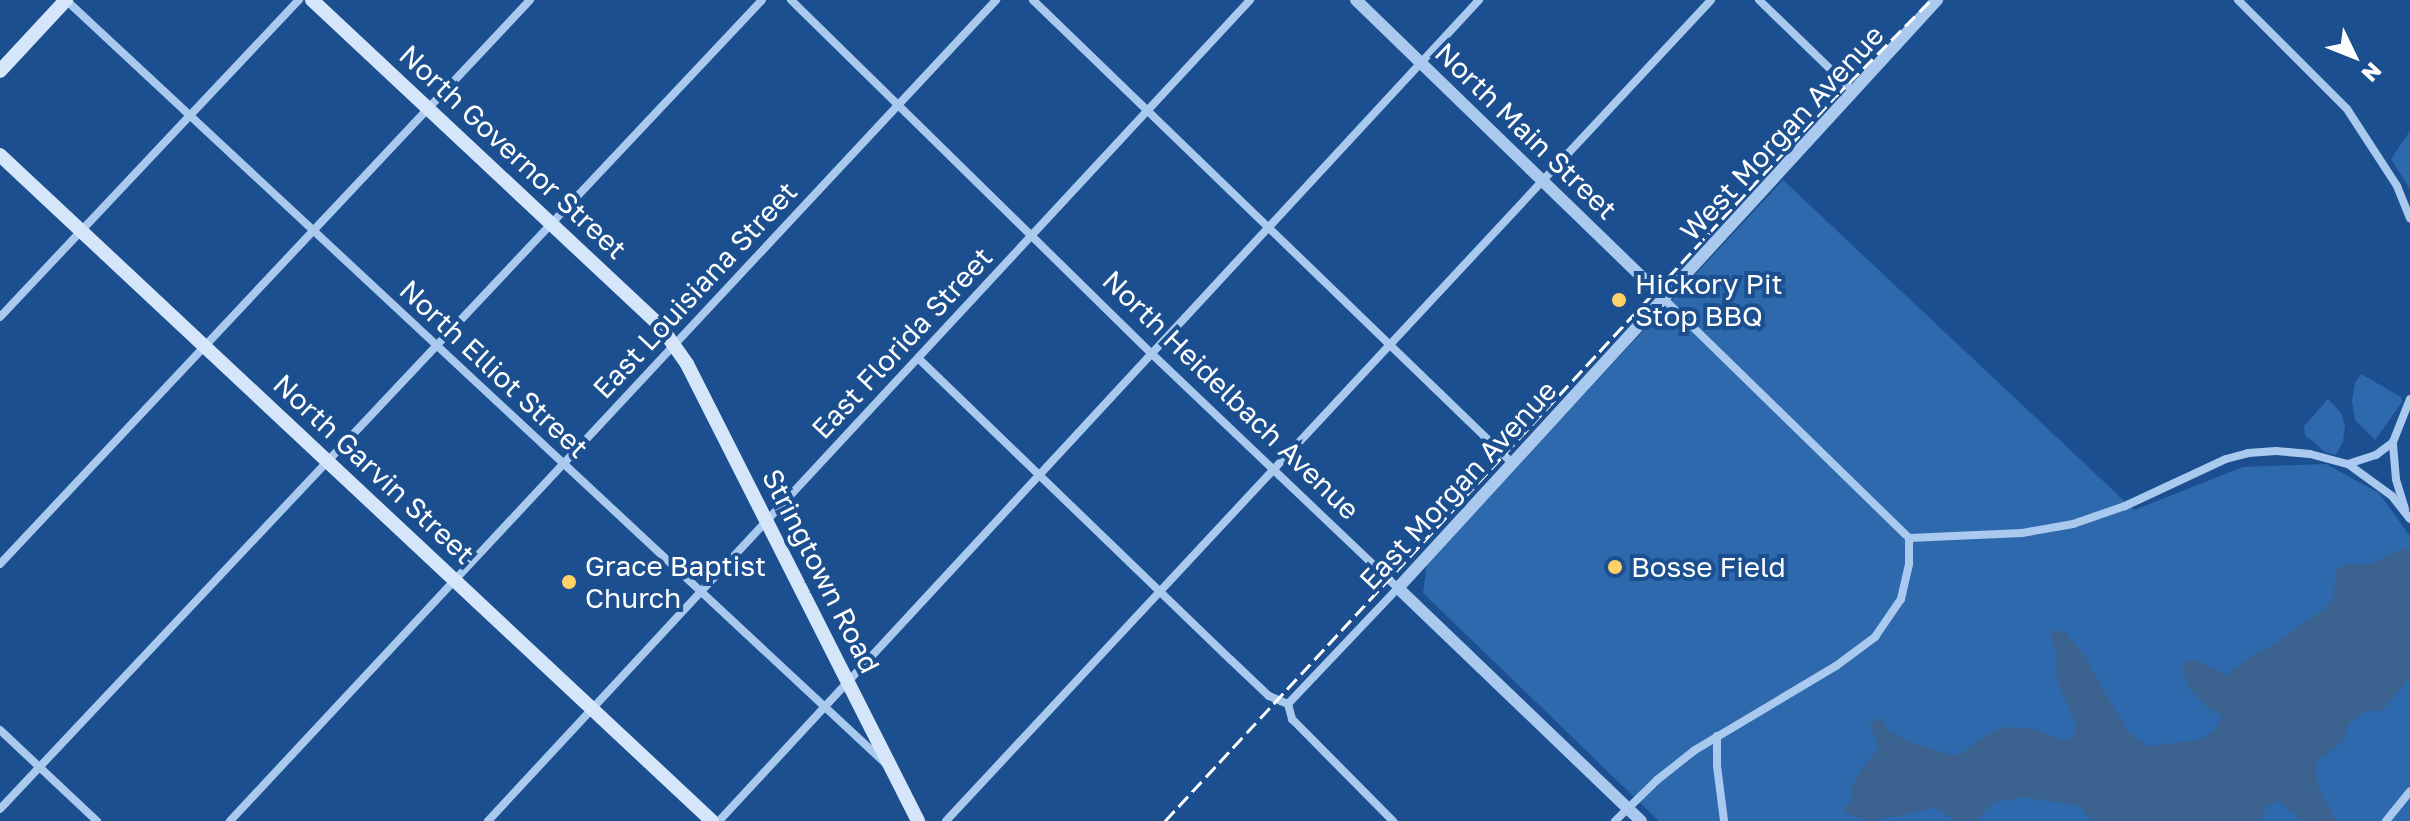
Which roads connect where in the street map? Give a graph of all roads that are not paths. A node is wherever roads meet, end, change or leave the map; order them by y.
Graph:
1 (66, 0) edge
2 (299, 0) edge
3 (312, 0) edge
4 (530, 0) edge
5 (762, 0) edge
6 (791, 0) edge
7 (996, 0) edge
8 (1033, 0) edge
9 (1250, 0) edge
10 (1356, 0) edge
11 (1479, 0) edge
12 (1711, 0) edge
13 (1759, 0) edge
14 (1937, 0) edge
15 (2238, 0) edge
16 (1421, 63) junction
17 (0, 71) edge
18 (1853, 91) junction
19 (899, 104) junction
20 (429, 109) junction
21 (1147, 111) junction
22 (190, 115) junction
23 (0, 155) edge
24 (1542, 182) junction
25 (2410, 218) edge
26 (551, 224) junction
27 (1268, 228) junction
28 (313, 230) junction
29 (81, 231) junction
30 (1033, 235) junction
31 (1662, 297) junction
32 (0, 317) edge
33 (437, 345) junction
34 (674, 345) junction
35 (204, 346) junction
36 (1389, 346) junction
37 (1152, 354) junction
38 (918, 358) junction
39 (2410, 399) edge
40 (2393, 442) junction
41 (327, 462) junction
42 (1511, 462) junction
43 (563, 464) junction
44 (2348, 464) junction
45 (1274, 469) junction
46 (1039, 475) junction
47 (2408, 515) edge
48 (767, 521) junction
49 (1909, 538) junction
50 (0, 564) edge
51 (455, 580) junction
52 (1398, 588) junction
53 (1160, 591) junction
54 (701, 592) junction
55 (848, 682) junction
56 (1288, 704) junction
57 (824, 707) junction
58 (592, 709) junction
59 (0, 730) edge
60 (1717, 736) junction
61 (40, 767) junction
62 (891, 769) junction
63 (2410, 791) edge
64 (1628, 808) junction
65 (0, 809) edge
66 (1391, 820) edge
67 (97, 821) edge
68 (230, 821) edge
69 (488, 821) edge
70 (712, 821) edge
71 (719, 821) edge
72 (918, 821) edge
73 (946, 821) edge
74 (1615, 821) edge
75 (1641, 821) edge
76 (1724, 821) edge
77 (2386, 821) edge

1 - 17 main road
1 - 22 street, North Elliot Street
2 - 22 street
3 - 20 main road, North Governor Street
4 - 20 street
5 - 26 street
6 - 19 street, North Heidelbach Avenue
7 - 19 street, East Louisiana Street
8 - 21 street
9 - 21 street, East Florida Street
10 - 16 street, North Main Street
11 - 16 street
12 - 24 street
13 - 18 street
14 - 18 street, West Morgan Avenue
15 - 25 street
16 - 24 street, North Main Street
16 - 27 street
18 - 31 street, West Morgan Avenue
19 - 30 street, North Heidelbach Avenue
19 - 34 street, East Louisiana Street
20 - 26 main road, North Governor Street
20 - 28 street
21 - 27 street
21 - 30 street, East Florida Street
22 - 28 street, North Elliot Street
22 - 29 street
23 - 29 main road, North Garvin Street
24 - 31 street, North Main Street
24 - 36 street
26 - 33 street
26 - 34 main road, North Governor Street
27 - 36 street
27 - 37 street
28 - 33 street, North Elliot Street
28 - 35 street
29 - 32 street
29 - 35 main road, North Garvin Street
30 - 37 street, North Heidelbach Avenue
30 - 38 street, East Florida Street
31 - 42 street, East Morgan Avenue
31 - 49 street
33 - 41 street
33 - 43 street, North Elliot Street
34 - 43 street, East Louisiana Street
34 - 48 main road, Stringtown Road
35 - 41 main road, North Garvin Street
35 - 50 street
36 - 42 street
36 - 45 street
37 - 45 street, North Heidelbach Avenue
37 - 46 street
38 - 46 street
38 - 48 street, East Florida Street
39 - 40 street
40 - 44 street
40 - 47 street
41 - 51 main road, North Garvin Street
41 - 61 street
42 - 52 street, East Morgan Avenue
43 - 51 street, East Louisiana Street
43 - 54 street, North Elliot Street
44 - 47 street
44 - 49 street
45 - 52 street, North Heidelbach Avenue
45 - 53 street
46 - 53 street
46 - 55 street
48 - 54 street, East Florida Street
48 - 55 main road, Stringtown Road
49 - 60 street
51 - 58 main road, North Garvin Street
51 - 68 street, East Louisiana Street
52 - 56 street, East Morgan Avenue
52 - 64 street, North Heidelbach Avenue
53 - 56 street
53 - 73 street
54 - 57 street, North Elliot Street
54 - 58 street, East Florida Street
55 - 57 street
55 - 62 main road, Stringtown Road
56 - 66 street
57 - 62 street, North Elliot Street
57 - 71 street
58 - 69 street, East Florida Street
58 - 70 main road, North Garvin Street
59 - 61 street
60 - 64 street
60 - 76 street
61 - 65 street
61 - 67 street
62 - 72 main road, Stringtown Road
63 - 77 street
64 - 74 street
64 - 75 street, North Heidelbach Avenue

